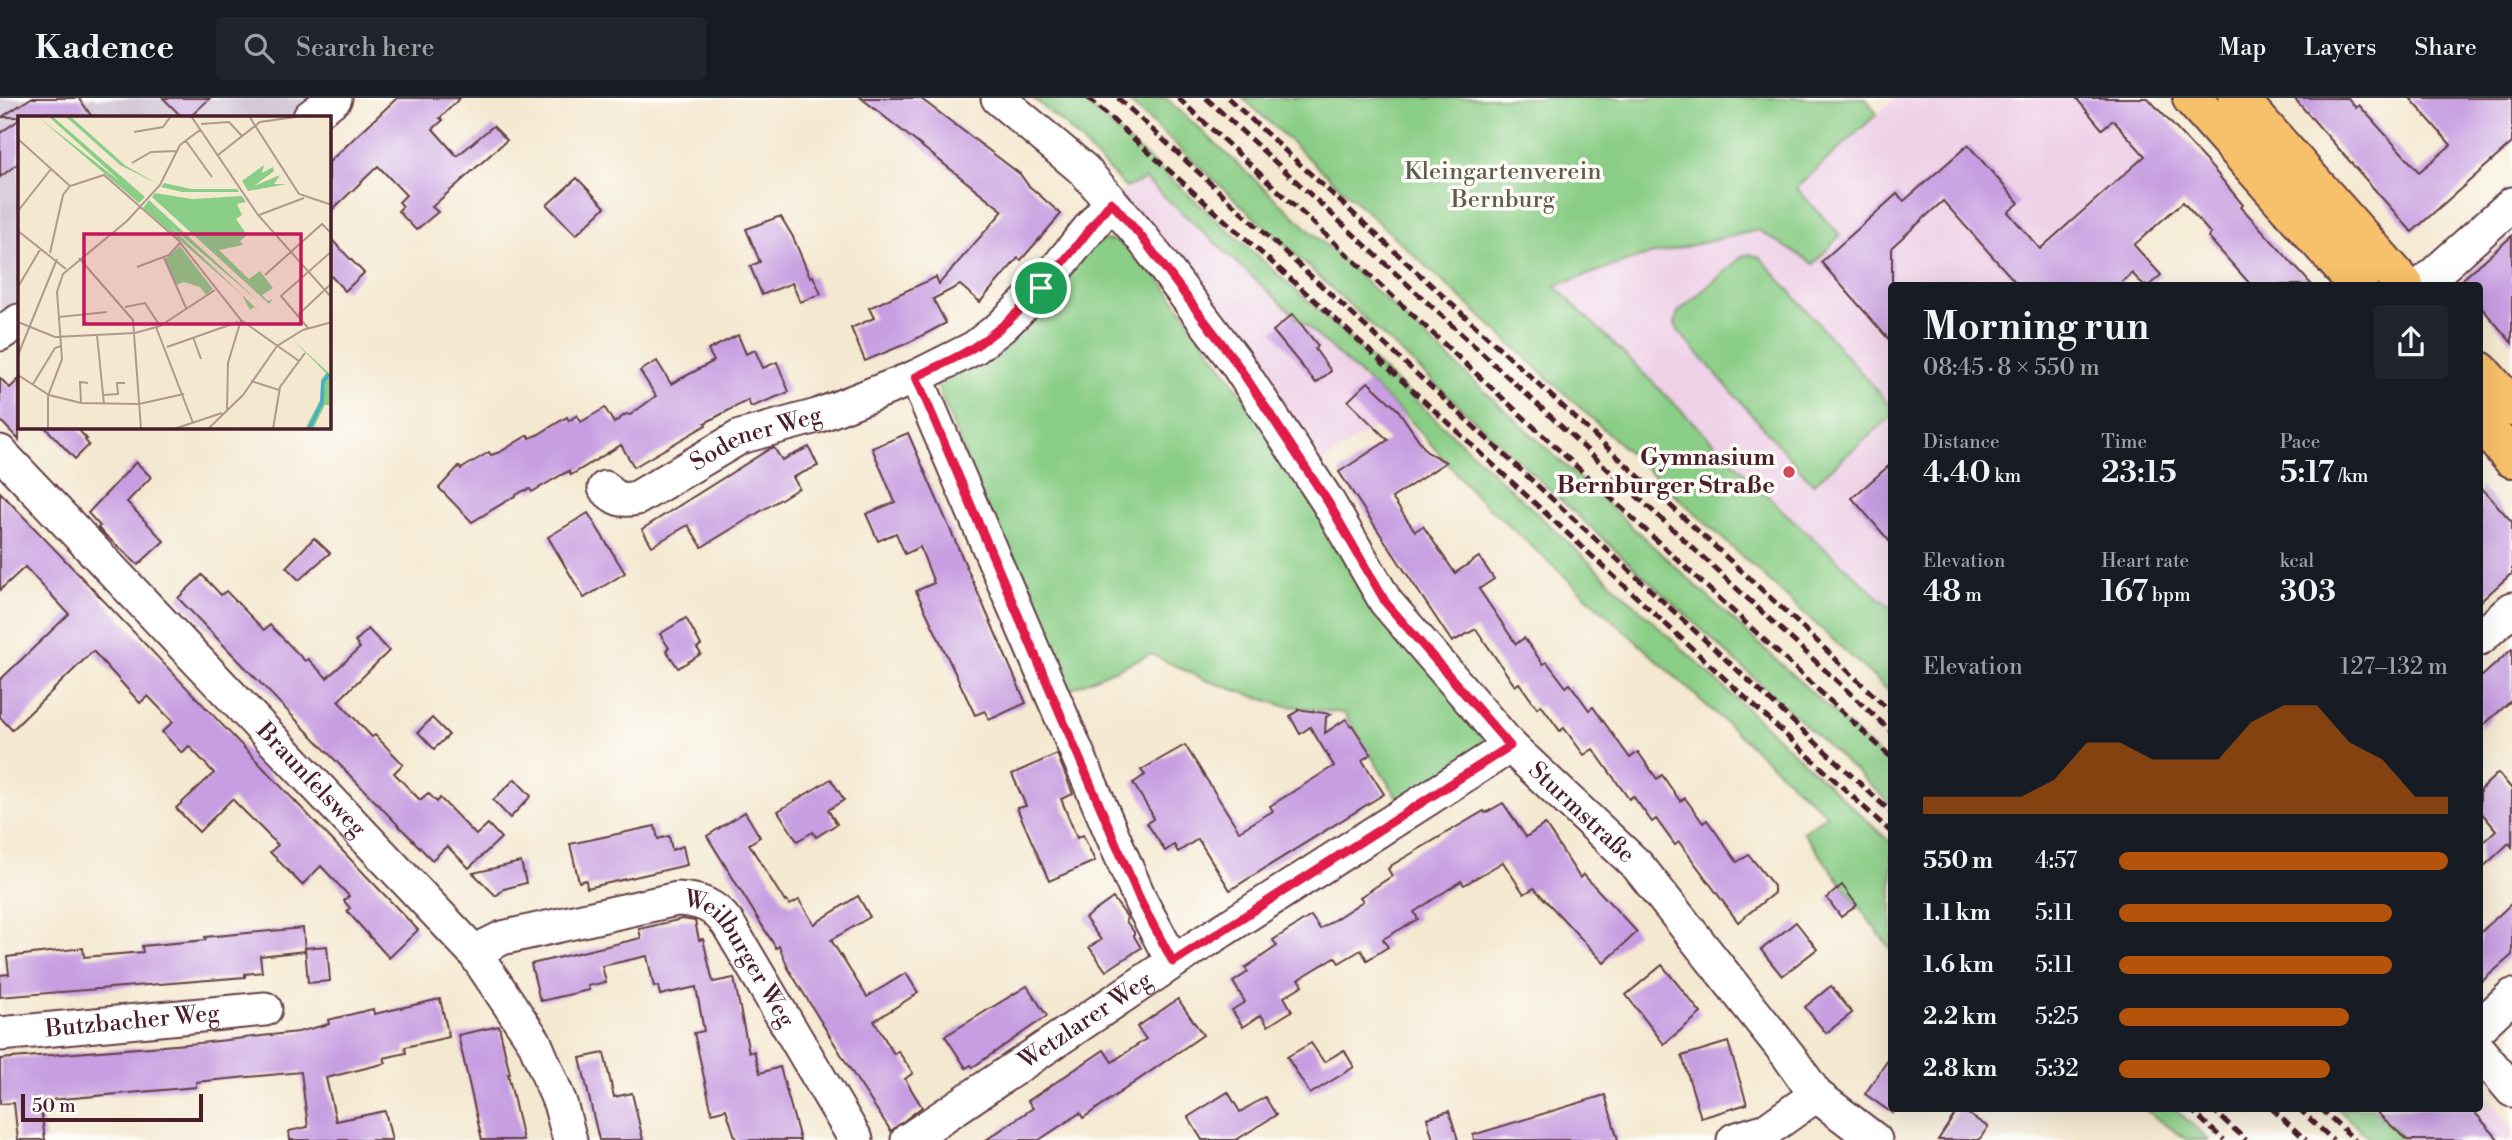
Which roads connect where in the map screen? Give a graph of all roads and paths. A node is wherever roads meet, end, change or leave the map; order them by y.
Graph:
1 (335, 98) edge
2 (999, 98) edge
3 (2192, 98) edge
4 (2238, 98) edge
5 (311, 116) edge
6 (1111, 202) junction
7 (2512, 204) edge
8 (2355, 282) edge
9 (2401, 282) edge
10 (2425, 282) edge
11 (18, 322) edge
12 (0, 334) edge
13 (2483, 374) edge
14 (916, 377) junction
15 (2512, 407) edge
16 (2483, 425) edge
17 (0, 452) edge
18 (2512, 458) edge
19 (605, 488) dead end
20 (2512, 609) edge
21 (2483, 635) edge
22 (1510, 746) junction
23 (474, 952) junction
24 (1173, 962) junction
25 (2512, 996) edge
26 (265, 1009) dead end
27 (2483, 1023) edge
28 (0, 1034) edge
29 (2483, 1056) edge
30 (2512, 1090) edge
31 (1816, 1095) junction
32 (570, 1140) edge
33 (856, 1140) edge
34 (908, 1140) edge
35 (1734, 1140) edge
36 (1788, 1140) edge
37 (1875, 1140) edge

1 - 5 street
2 - 6 street, Sturmstraße
3 - 8 main road
4 - 9 main road
6 - 14 street, Sodener Weg
6 - 22 street, Sturmstraße
7 - 10 street
11 - 12 street
13 - 15 main road
14 - 19 street, Sodener Weg
14 - 24 street
16 - 18 main road
17 - 23 street, Braunfelsweg
20 - 21 street
22 - 24 street, Wetzlarer Weg
22 - 31 street, Sturmstraße
23 - 32 street, Braunfelsweg
23 - 33 street, Weilburger Weg
24 - 34 street, Wetzlarer Weg
25 - 27 street
26 - 28 street, Butzbacher Weg
29 - 30 street
31 - 35 street
31 - 36 street
31 - 37 street, Sturmstraße

